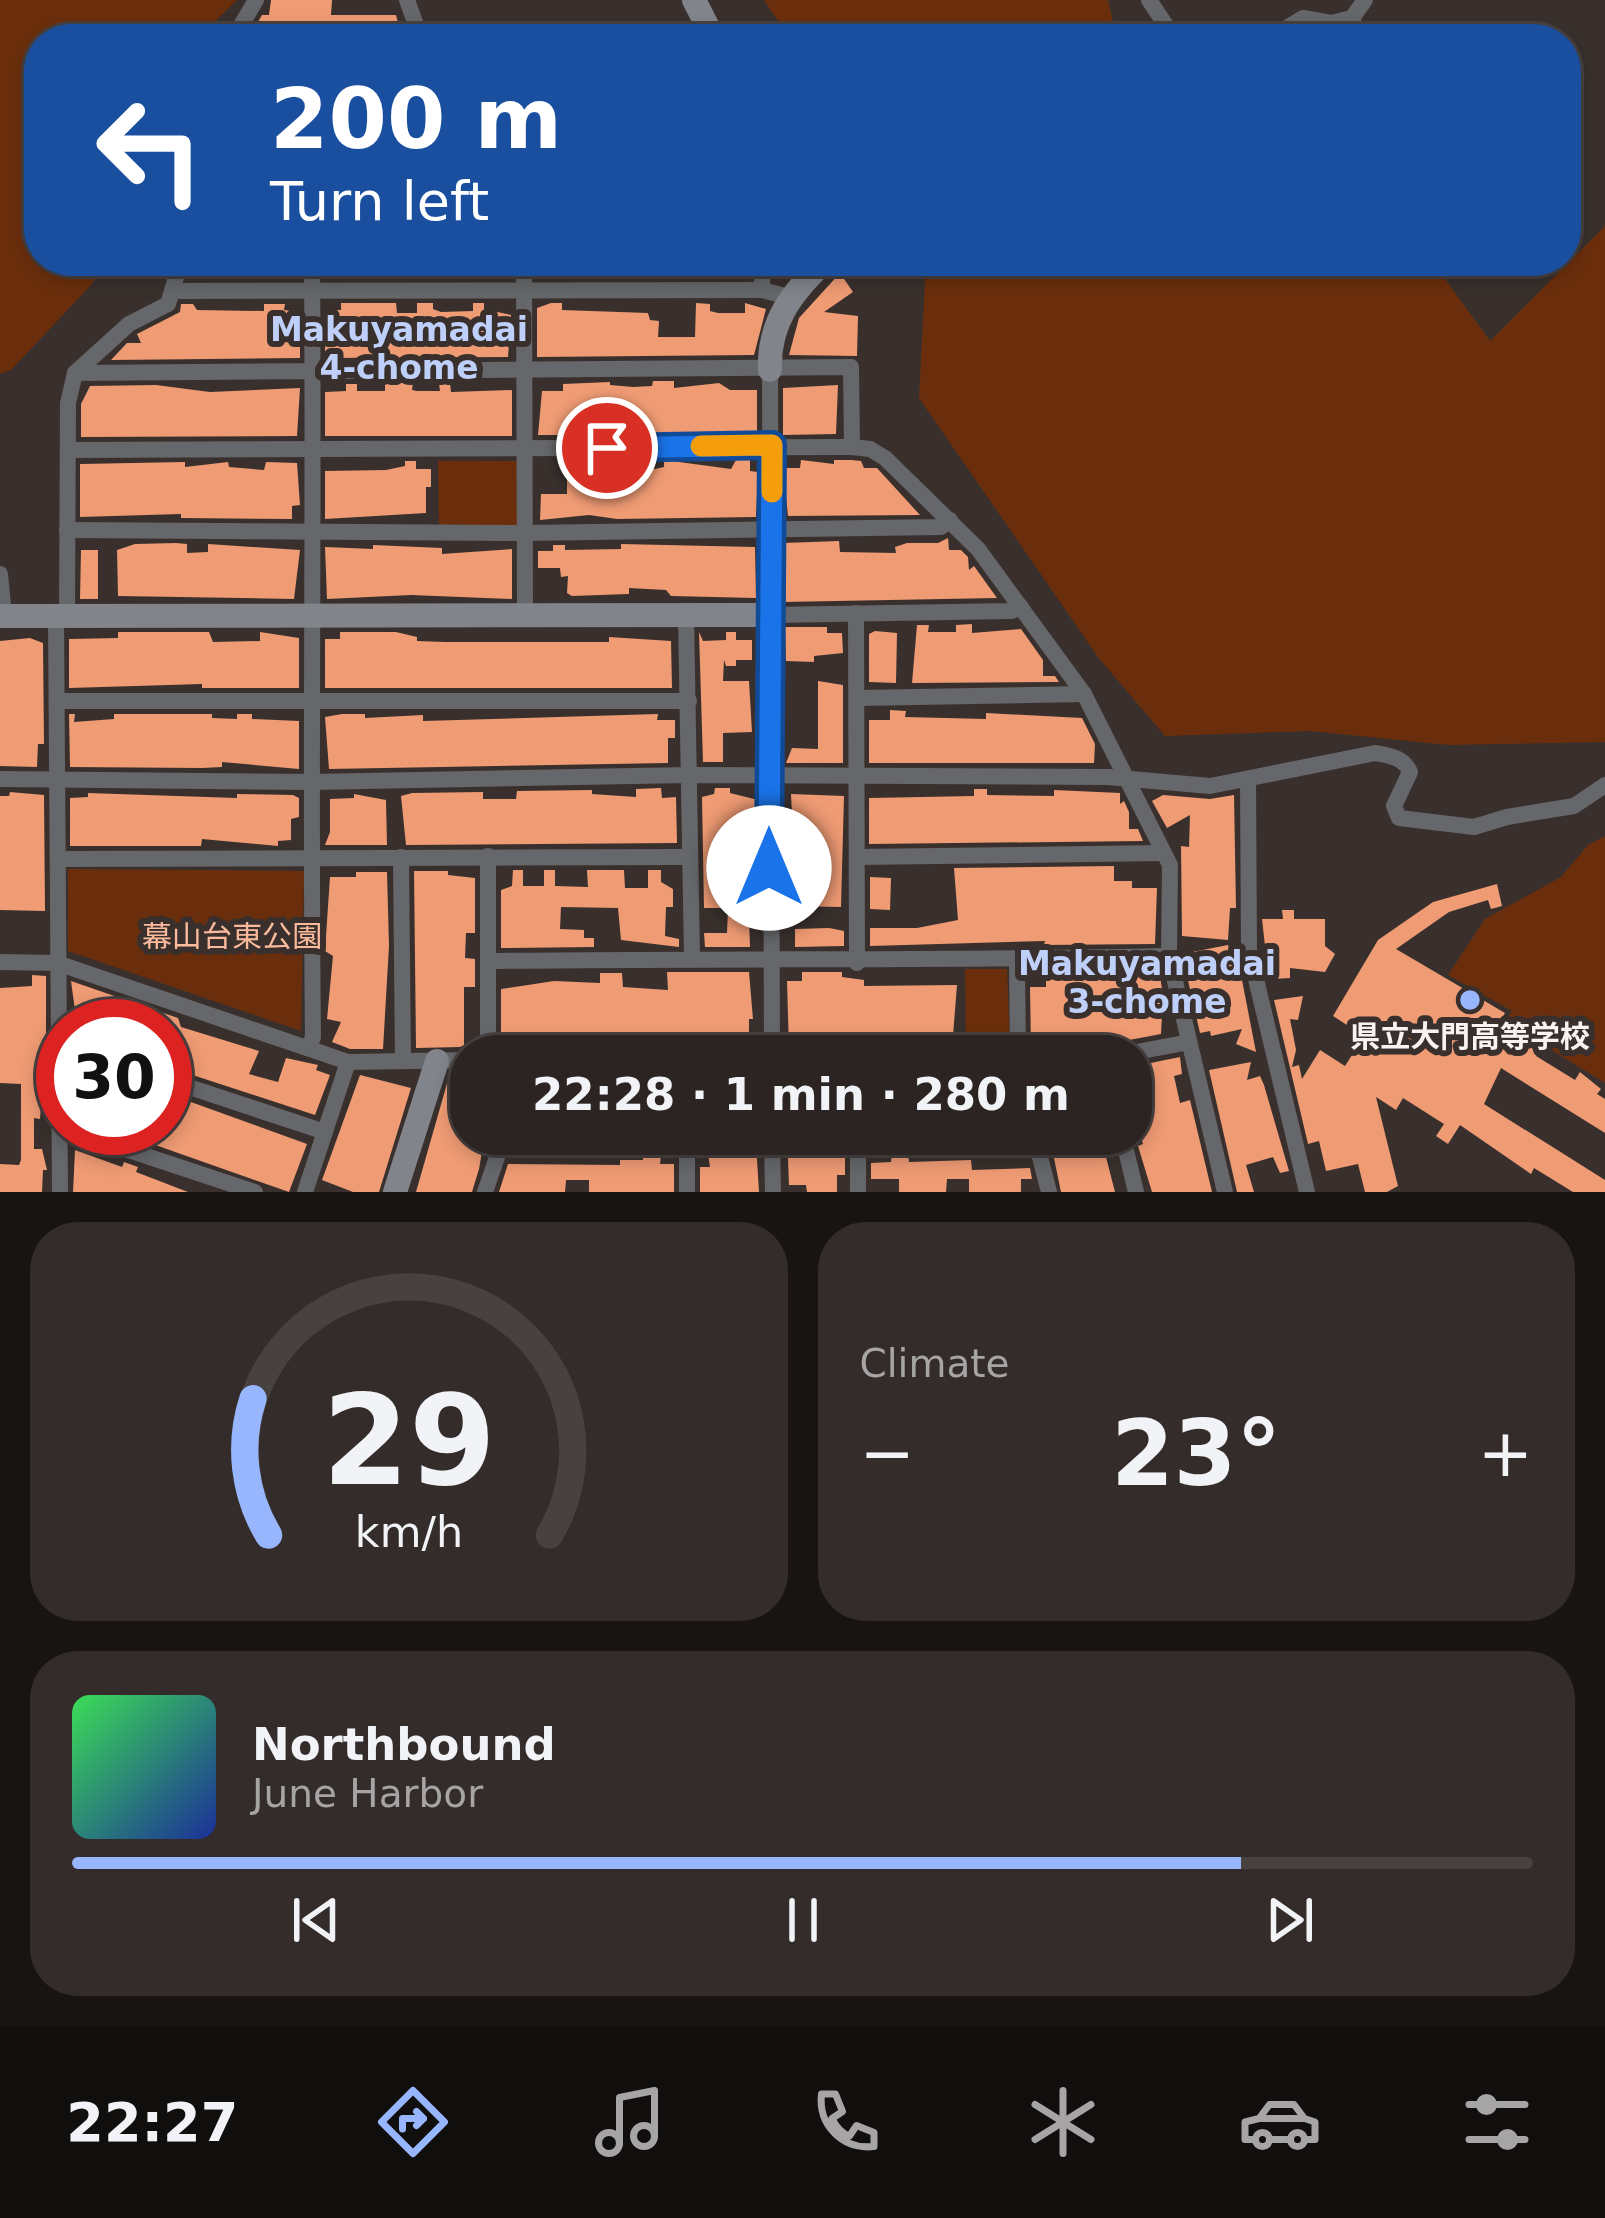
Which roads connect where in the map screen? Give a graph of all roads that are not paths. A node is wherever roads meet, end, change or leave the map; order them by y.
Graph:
1 (1365, 0) edge
2 (1352, 18) junction
3 (1294, 24) edge
4 (1354, 24) edge
5 (178, 276) edge
6 (312, 276) edge
7 (524, 276) edge
8 (762, 276) edge
9 (810, 276) edge
10 (524, 290) junction
11 (762, 290) junction
12 (175, 291) junction
13 (313, 292) junction
14 (789, 297) junction
15 (524, 369) junction
16 (770, 370) junction
17 (313, 371) junction
18 (75, 373) junction
19 (772, 445) junction
20 (852, 446) junction
21 (312, 449) junction
22 (524, 449) junction
23 (70, 450) junction
24 (950, 520) junction
25 (313, 528) junction
26 (68, 530) junction
27 (772, 530) junction
28 (524, 533) junction
29 (0, 574) edge
30 (1021, 607) junction
31 (856, 613) junction
32 (315, 614) junction
33 (525, 614) junction
34 (62, 615) junction
35 (769, 615) junction
36 (2, 616) edge
37 (686, 616) junction
38 (1084, 694) junction
39 (858, 698) junction
40 (57, 701) junction
41 (689, 701) junction
42 (311, 703) junction
43 (689, 776) junction
44 (57, 777) junction
45 (768, 777) junction
46 (1126, 777) junction
47 (0, 778) edge
48 (857, 778) junction
49 (1248, 779) junction
50 (310, 782) junction
51 (1605, 785) edge
52 (1163, 853) junction
53 (401, 856) junction
54 (488, 856) junction
55 (690, 857) junction
56 (858, 857) junction
57 (60, 860) junction
58 (311, 862) junction
59 (1169, 956) junction
60 (692, 958) junction
61 (769, 959) junction
62 (1017, 960) junction
63 (488, 961) junction
64 (0, 962) edge
65 (856, 962) junction
66 (57, 963) junction
67 (59, 999) edge
68 (488, 1035) edge
69 (771, 1035) edge
70 (1018, 1035) edge
71 (1189, 1042) junction
72 (309, 1047) junction
73 (1152, 1049) edge
74 (403, 1061) junction
75 (437, 1061) junction
76 (450, 1061) edge
77 (348, 1062) junction
78 (192, 1088) edge
79 (325, 1132) junction
80 (59, 1155) edge
81 (143, 1155) edge
82 (498, 1155) edge
83 (687, 1155) edge
84 (772, 1155) edge
85 (858, 1155) edge
86 (1040, 1155) edge
87 (1127, 1155) edge
88 (60, 1192) edge
89 (254, 1192) edge
90 (304, 1192) edge
91 (395, 1192) edge
92 (485, 1192) edge
93 (687, 1192) edge
94 (773, 1192) edge
95 (859, 1192) edge
96 (1049, 1192) edge
97 (1136, 1192) edge
98 (1225, 1192) edge
99 (1307, 1192) edge

1 - 2 street
2 - 3 street
2 - 4 street
5 - 12 street
6 - 13 street
7 - 10 street
8 - 11 street
9 - 14 street
10 - 11 street
10 - 13 street
10 - 15 street
11 - 14 street
12 - 13 street
12 - 18 street
13 - 17 street
14 - 16 street
15 - 16 street
15 - 17 street
15 - 22 street
16 - 19 street
16 - 20 street
17 - 18 street
17 - 21 street
18 - 23 street
19 - 20 street
19 - 22 street
19 - 27 street
20 - 24 street
21 - 22 street
21 - 23 street
21 - 25 street
22 - 28 street
23 - 26 street
24 - 27 street
24 - 30 street
25 - 26 street
25 - 28 street
25 - 32 street
26 - 34 street
27 - 28 street
27 - 35 street
28 - 33 street
29 - 36 street
30 - 31 street
30 - 38 street
31 - 35 street
31 - 39 street
32 - 33 street
32 - 34 street
32 - 42 street
33 - 37 street
34 - 36 street
34 - 40 street
35 - 37 street
35 - 45 street
37 - 41 street
38 - 39 street
38 - 46 street
39 - 48 street
40 - 42 street
40 - 44 street
41 - 42 street
41 - 43 street
42 - 50 street
43 - 45 street
43 - 50 street
43 - 55 street
44 - 47 street
44 - 50 street
44 - 57 street
45 - 48 street
45 - 61 street
46 - 48 street
46 - 49 street
46 - 52 street
48 - 56 street
49 - 51 street
49 - 99 street
50 - 58 street
52 - 56 street
52 - 59 street
53 - 54 street
53 - 58 street
53 - 74 street
54 - 55 street
54 - 63 street
55 - 60 street
56 - 65 street
57 - 58 street
57 - 66 street
58 - 72 street
59 - 62 street
59 - 71 street
60 - 61 street
60 - 63 street
61 - 65 street
61 - 69 street
62 - 65 street
62 - 70 street
63 - 68 street
64 - 66 street
66 - 67 street
66 - 72 street
71 - 73 street
71 - 98 street
72 - 77 street
74 - 75 street
74 - 77 street
75 - 76 street
75 - 91 street
77 - 79 street
78 - 79 street
79 - 90 street
80 - 88 street
81 - 89 street
82 - 92 street
83 - 93 street
84 - 94 street
85 - 95 street
86 - 96 street
87 - 97 street

